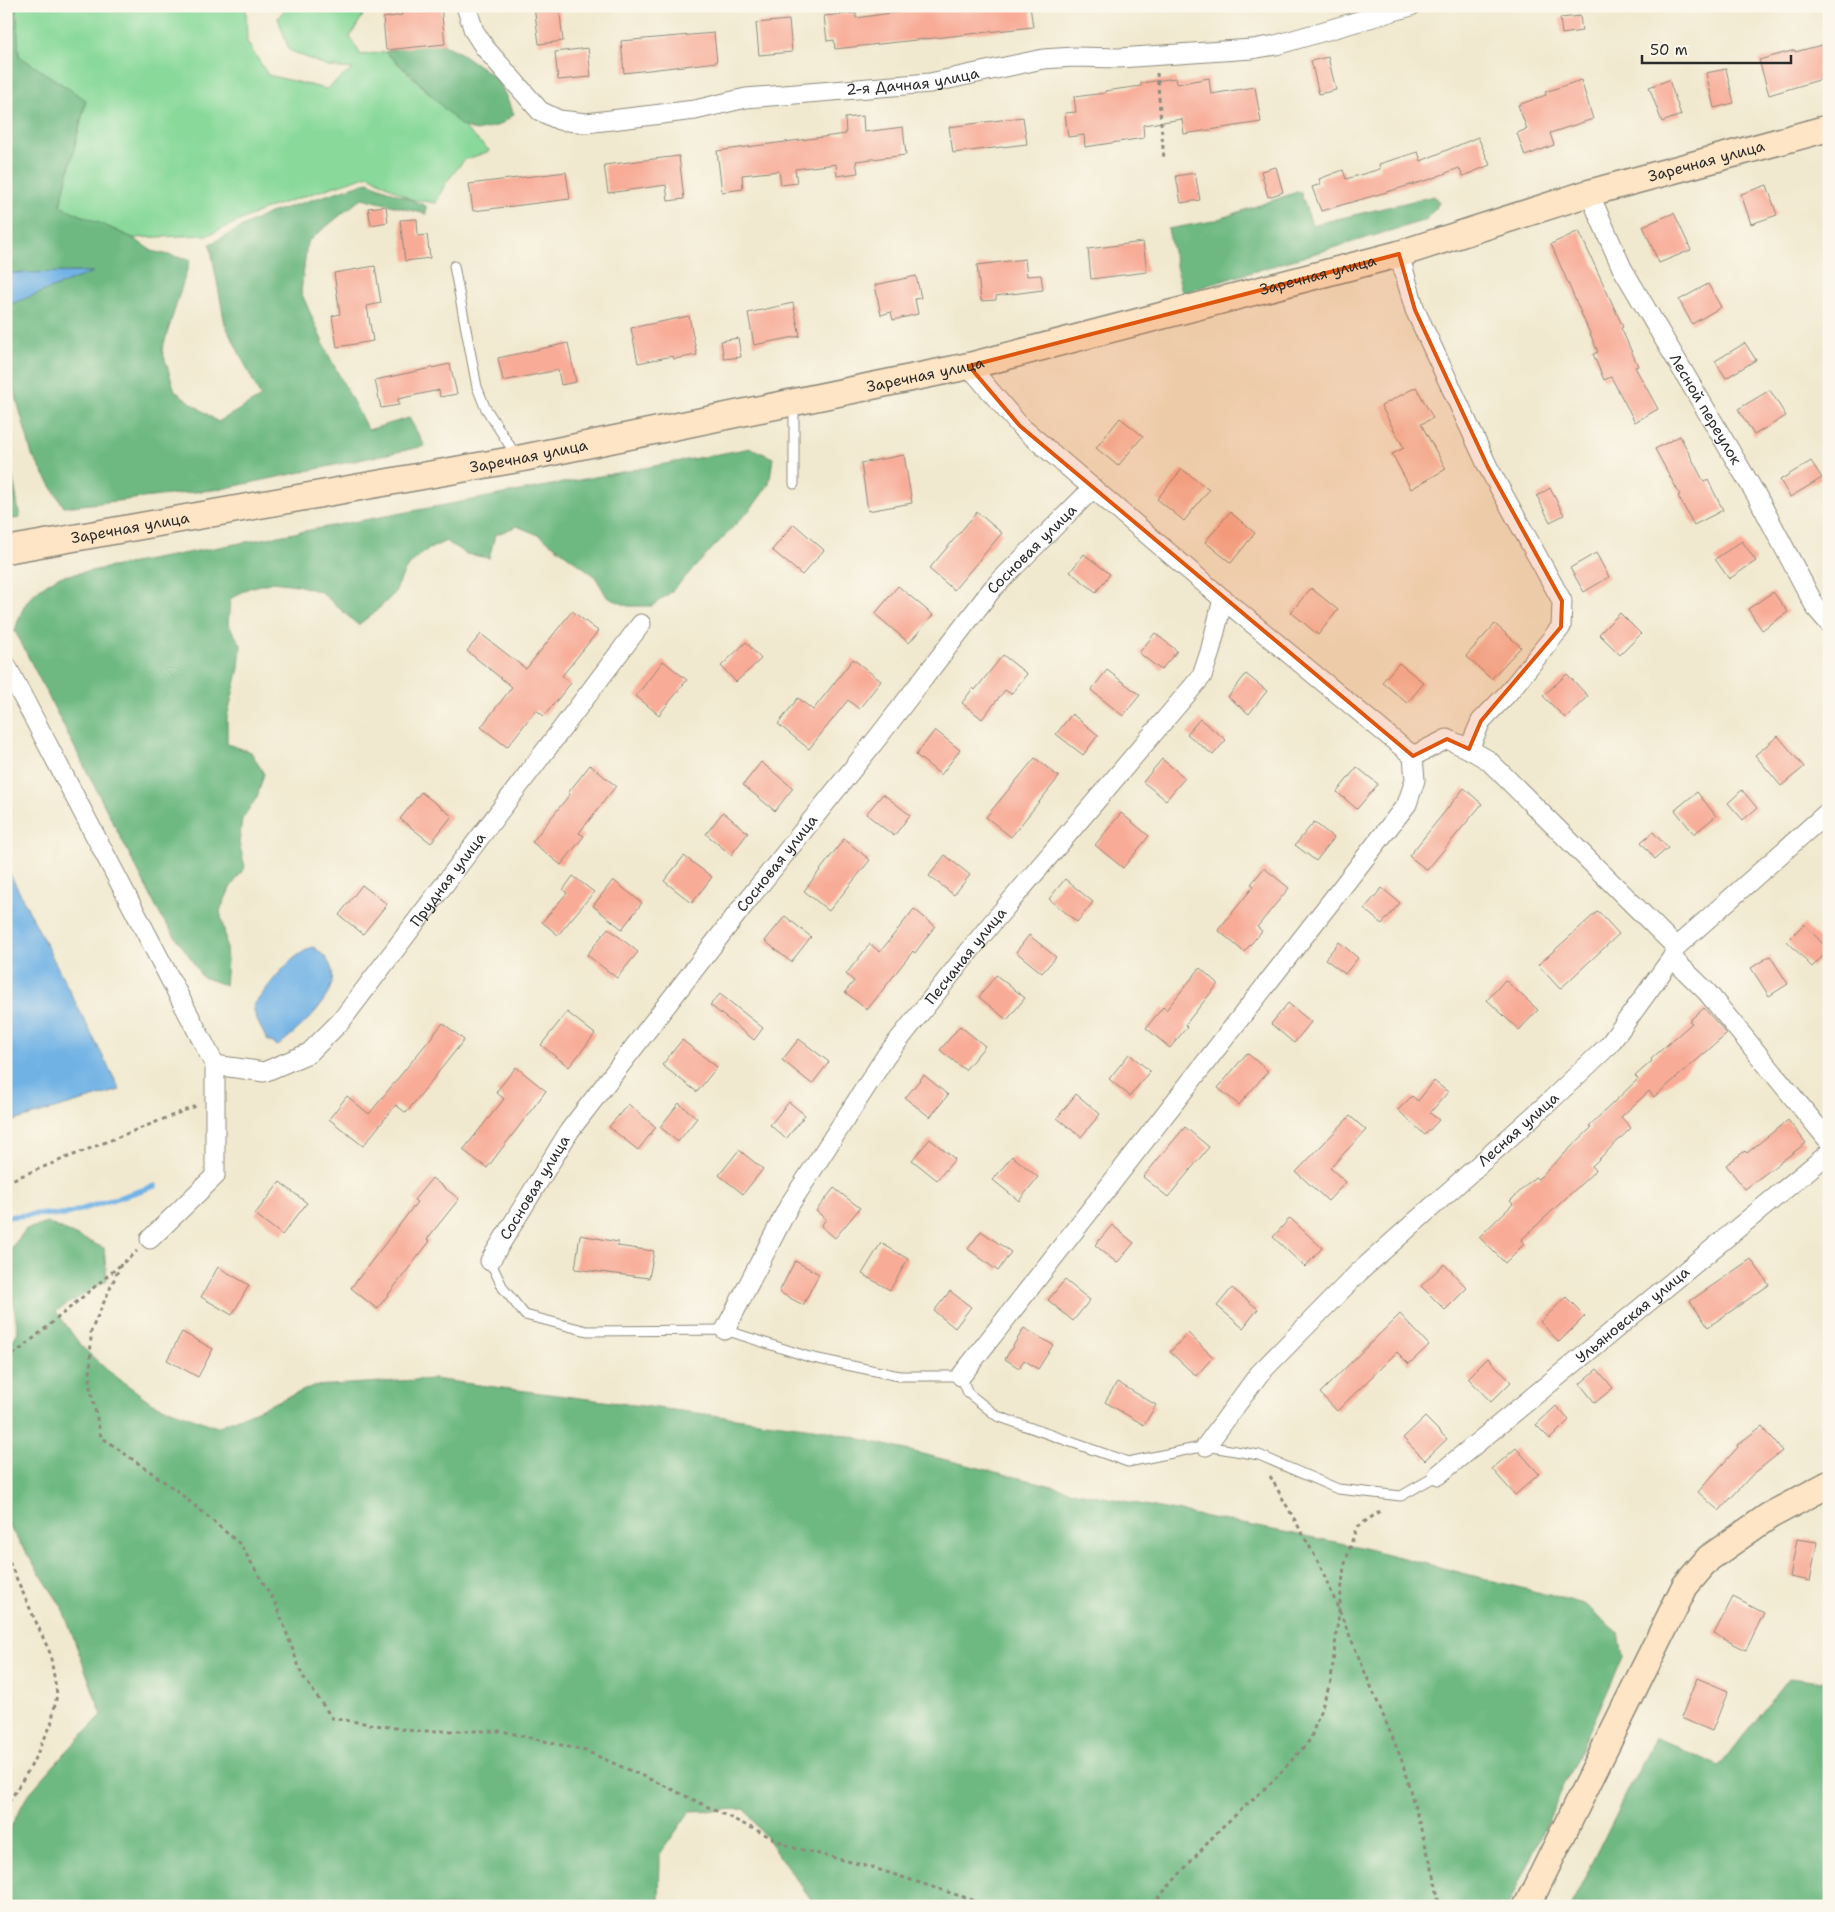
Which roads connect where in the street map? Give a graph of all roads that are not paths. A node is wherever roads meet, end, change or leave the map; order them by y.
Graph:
1 (466, 6) edge
2 (1411, 6) edge
3 (1829, 128) edge
4 (1589, 193) junction
5 (1399, 254) junction
6 (454, 266) dead end
7 (969, 366) junction
8 (794, 402) junction
9 (518, 459) junction
10 (794, 484) dead end
11 (1093, 488) junction
12 (6, 550) edge
13 (1223, 599) junction
14 (1829, 623) edge
15 (641, 624) dead end
16 (6, 665) edge
17 (1469, 748) junction
18 (1413, 756) junction
19 (1829, 811) edge
20 (1674, 952) junction
21 (216, 1065) junction
22 (1829, 1141) edge
23 (1829, 1153) edge
24 (150, 1239) road end
25 (490, 1262) joint
26 (725, 1330) junction
27 (960, 1376) junction
28 (1206, 1446) junction
29 (1438, 1475) joint
30 (1829, 1484) edge
31 (1527, 1906) edge

1 - 2 street, 2-я Дачная улица
3 - 4 main road, Заречная улица
4 - 5 main road, Заречная улица
4 - 14 street, Лесной переулок
5 - 7 main road, Заречная улица
5 - 17 street
6 - 9 lane
7 - 8 main road, Заречная улица
7 - 11 street
8 - 9 main road, Заречная улица
8 - 10 lane
9 - 12 main road, Заречная улица
11 - 13 street
11 - 25 street, Сосновая улица
13 - 18 street
13 - 26 street, Песчаная улица
15 - 21 street, Прудная улица
16 - 21 street
17 - 18 street
17 - 20 street
18 - 27 street
19 - 20 street, Лесная улица
20 - 22 street
20 - 28 street, Лесная улица
21 - 24 street
23 - 29 street, Ульяновская улица
25 - 26 lane
26 - 27 lane
27 - 28 lane
28 - 29 lane
30 - 31 main road

